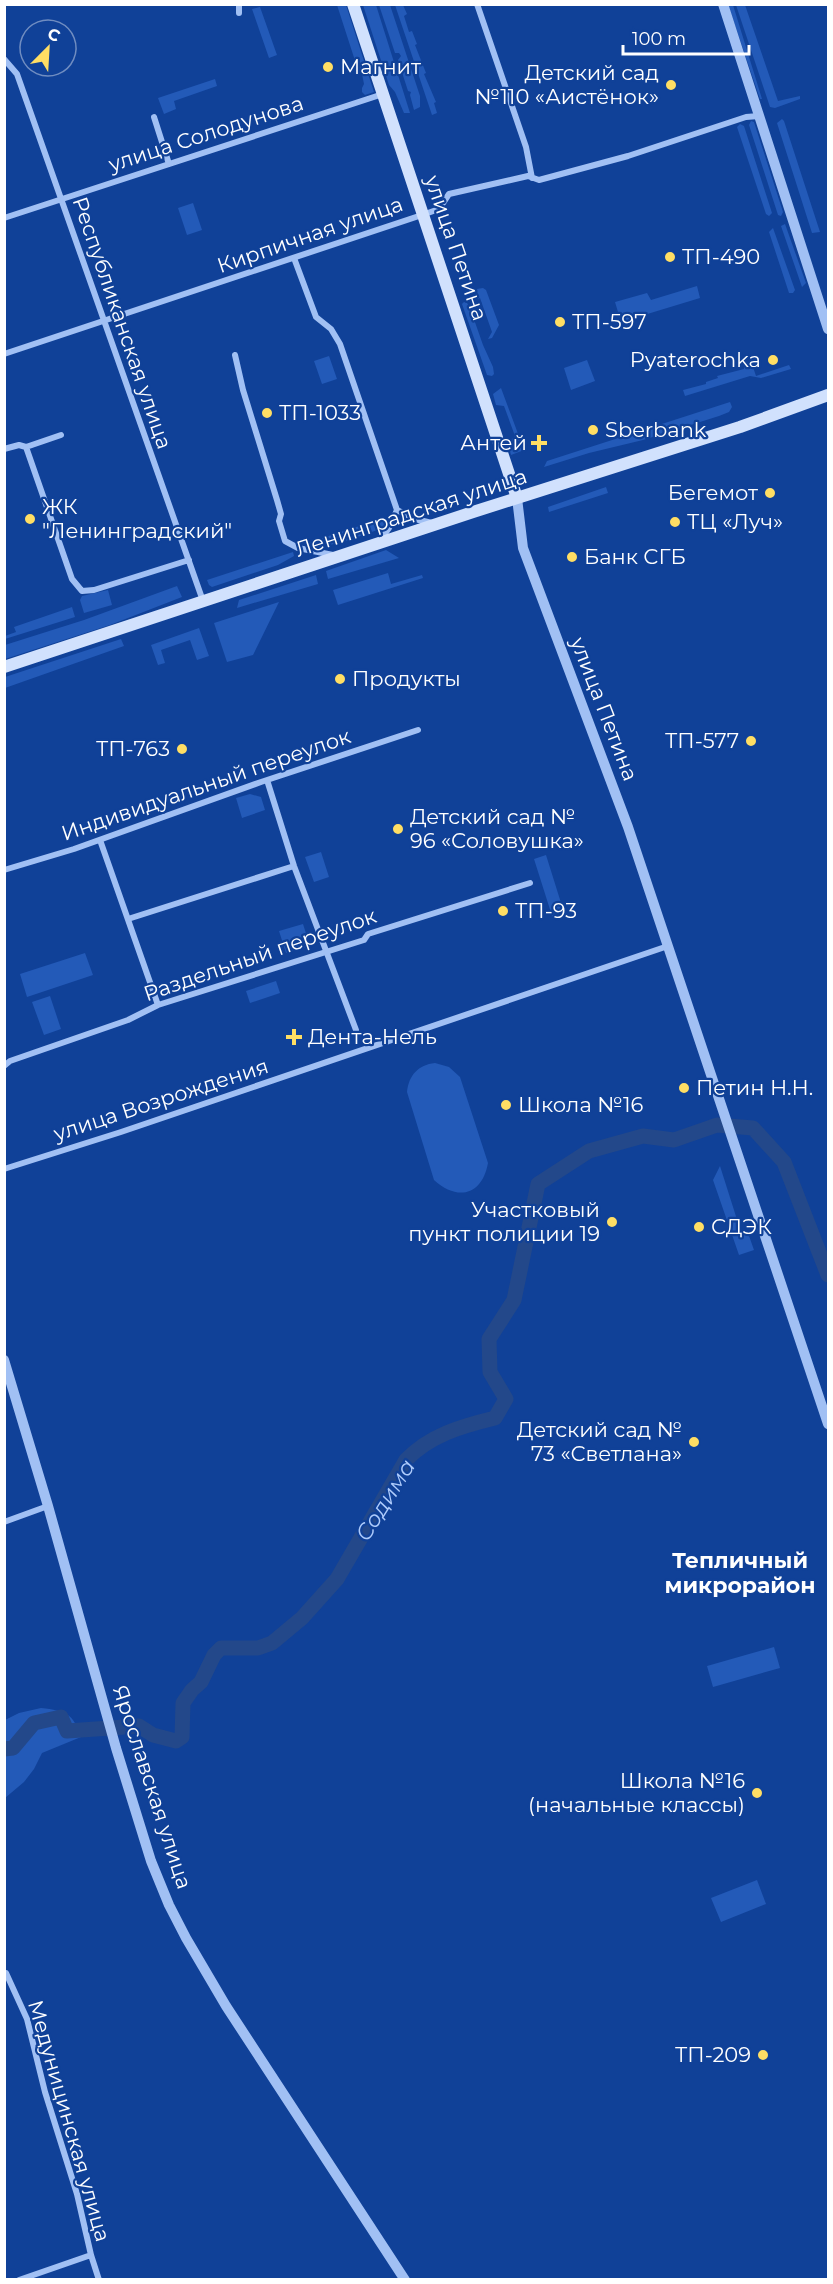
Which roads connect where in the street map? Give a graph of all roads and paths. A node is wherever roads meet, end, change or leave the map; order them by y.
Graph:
1 (239, 4) edge
2 (353, 4) edge
3 (477, 4) edge
4 (723, 4) edge
5 (239, 13) dead end
6 (4, 59) edge
7 (384, 93) junction
8 (759, 116) junction
9 (154, 117) dead end
10 (169, 164) junction
11 (532, 178) junction
12 (61, 200) junction
13 (425, 214) junction
14 (4, 218) edge
15 (294, 258) junction
16 (104, 321) junction
17 (828, 329) edge
18 (4, 354) edge
19 (235, 355) dead end
20 (828, 395) edge
21 (61, 435) dead end
22 (26, 447) junction
23 (4, 449) edge
24 (517, 498) junction
25 (397, 510) junction
26 (436, 524) junction
27 (376, 544) junction
28 (339, 556) junction
29 (189, 560) junction
30 (203, 601) junction
31 (4, 667) edge
32 (418, 730) dead end
33 (267, 780) junction
34 (100, 840) junction
35 (294, 866) junction
36 (4, 870) edge
37 (530, 883) dead end
38 (128, 918) junction
39 (668, 946) junction
40 (326, 952) junction
41 (158, 1005) junction
42 (356, 1030) dead end
43 (4, 1066) edge
44 (4, 1169) edge
45 (4, 1360) edge
46 (828, 1424) edge
47 (48, 1506) junction
48 (4, 1522) edge
49 (6, 1973) dead end
50 (91, 2255) junction
51 (19, 2280) edge
52 (99, 2280) edge
53 (405, 2280) edge

1 - 5 street
2 - 7 main road, улица Петина
3 - 11 street
4 - 8 street
6 - 12 street, Республиканская улица
7 - 10 street, улица Солодунова
7 - 13 main road, улица Петина
8 - 11 street, Кирпичная улица
8 - 17 street
9 - 10 street
10 - 12 street, улица Солодунова
11 - 13 street, Кирпичная улица
12 - 14 street, улица Солодунова
12 - 16 street, Республиканская улица
13 - 15 street, Кирпичная улица
13 - 24 main road, улица Петина
15 - 16 street, Кирпичная улица
15 - 25 street
16 - 18 street, Кирпичная улица
16 - 29 street, Республиканская улица
19 - 28 street
20 - 24 main road, Ленинградская улица
21 - 22 street
22 - 23 street
22 - 29 street
24 - 26 main road, Ленинградская улица
24 - 39 street, улица Петина
25 - 26 street
25 - 27 street
26 - 27 main road, Ленинградская улица
27 - 28 main road, Ленинградская улица
28 - 30 main road, Ленинградская улица
29 - 30 street, Республиканская улица
30 - 31 main road, Ленинградская улица
32 - 33 street, Индивидуальный переулок
33 - 34 street, Индивидуальный переулок
33 - 35 street
34 - 36 street, Индивидуальный переулок
34 - 38 street
35 - 38 street
35 - 40 street
37 - 40 street, Раздельный переулок
38 - 41 street
39 - 44 street, улица Возрождения
39 - 46 street, улица Петина
40 - 41 street, Раздельный переулок
40 - 42 street
41 - 43 street, Раздельный переулок
45 - 47 street, Ярославская улица
47 - 48 street
47 - 53 street, Ярославская улица
49 - 50 street, Медуницинская улица
50 - 51 street
50 - 52 street, Медуницинская улица

